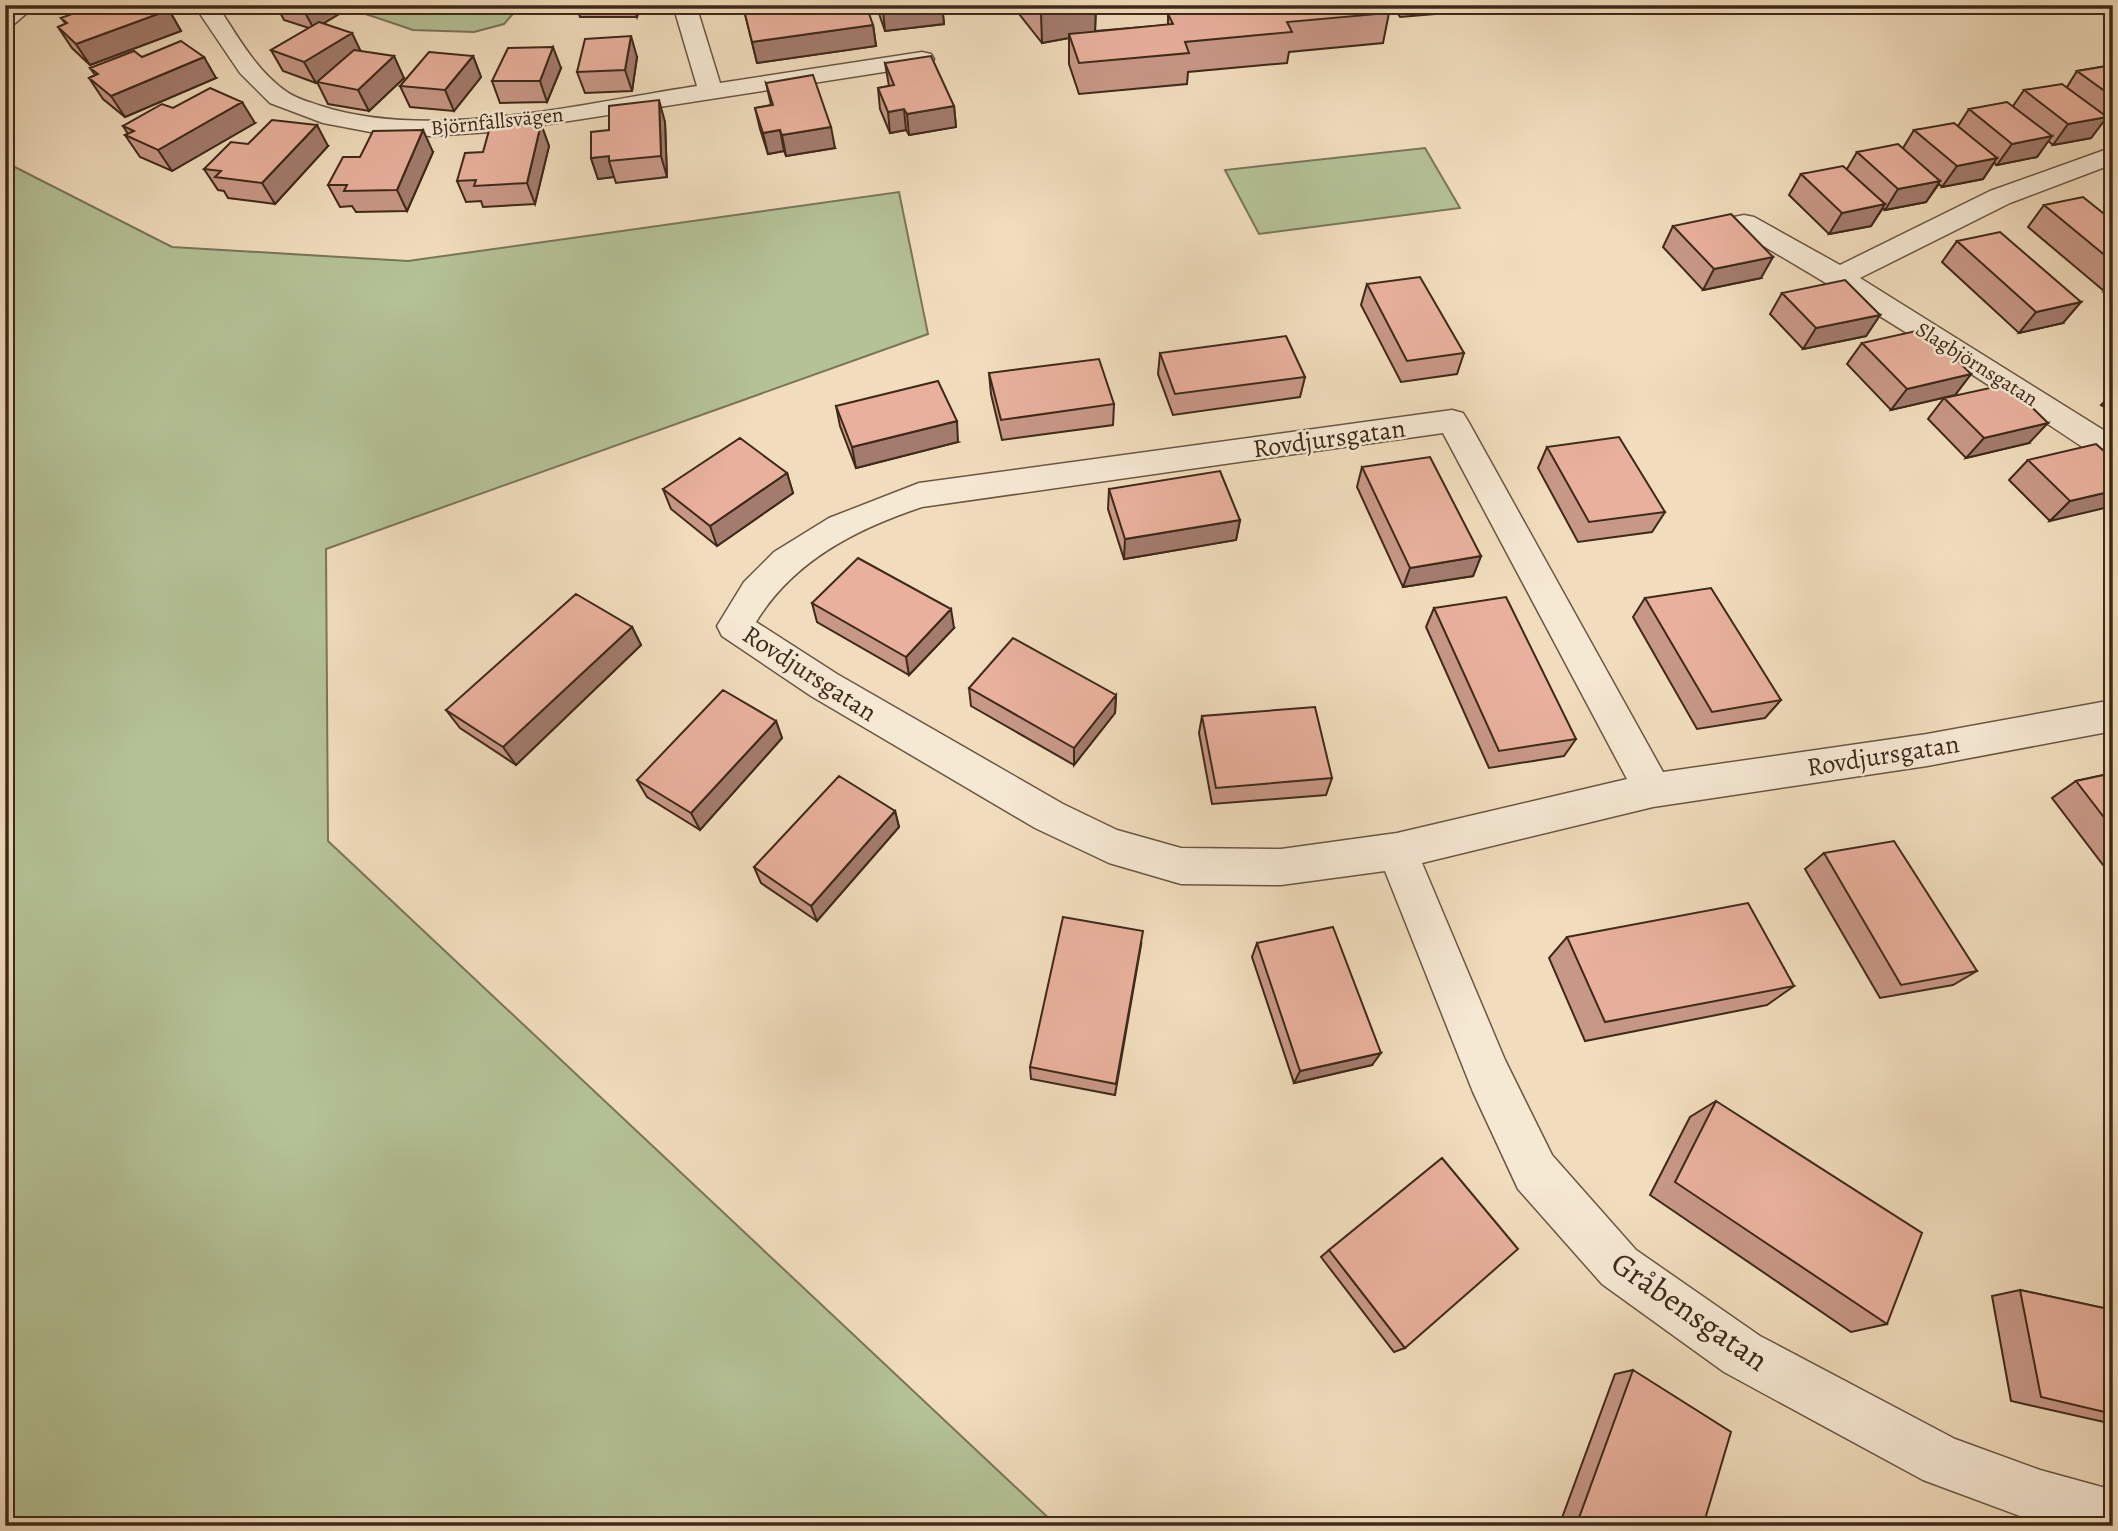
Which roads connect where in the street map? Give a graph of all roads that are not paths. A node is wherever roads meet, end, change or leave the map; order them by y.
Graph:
1 (25, 5) edge
2 (205, 5) edge
3 (684, 5) edge
4 (5, 20) edge
5 (922, 59) edge
6 (710, 92) junction
7 (2113, 155) edge
8 (1744, 223) edge
9 (1839, 277) junction
10 (2113, 452) edge
11 (2113, 715) edge
12 (1653, 790) junction
13 (1397, 851) junction
14 (2113, 1517) edge

1 - 4 street
2 - 6 street, Björnfällsvägen
3 - 6 street
5 - 6 street, Björnfällsvägen
7 - 9 street
8 - 9 street, Slagbjörnsgatan
9 - 10 street, Slagbjörnsgatan
11 - 12 street, Rovdjursgatan
12 - 13 street, Rovdjursgatan
12 - 13 street, Rovdjursgatan
13 - 14 street, Gråbensgatan

